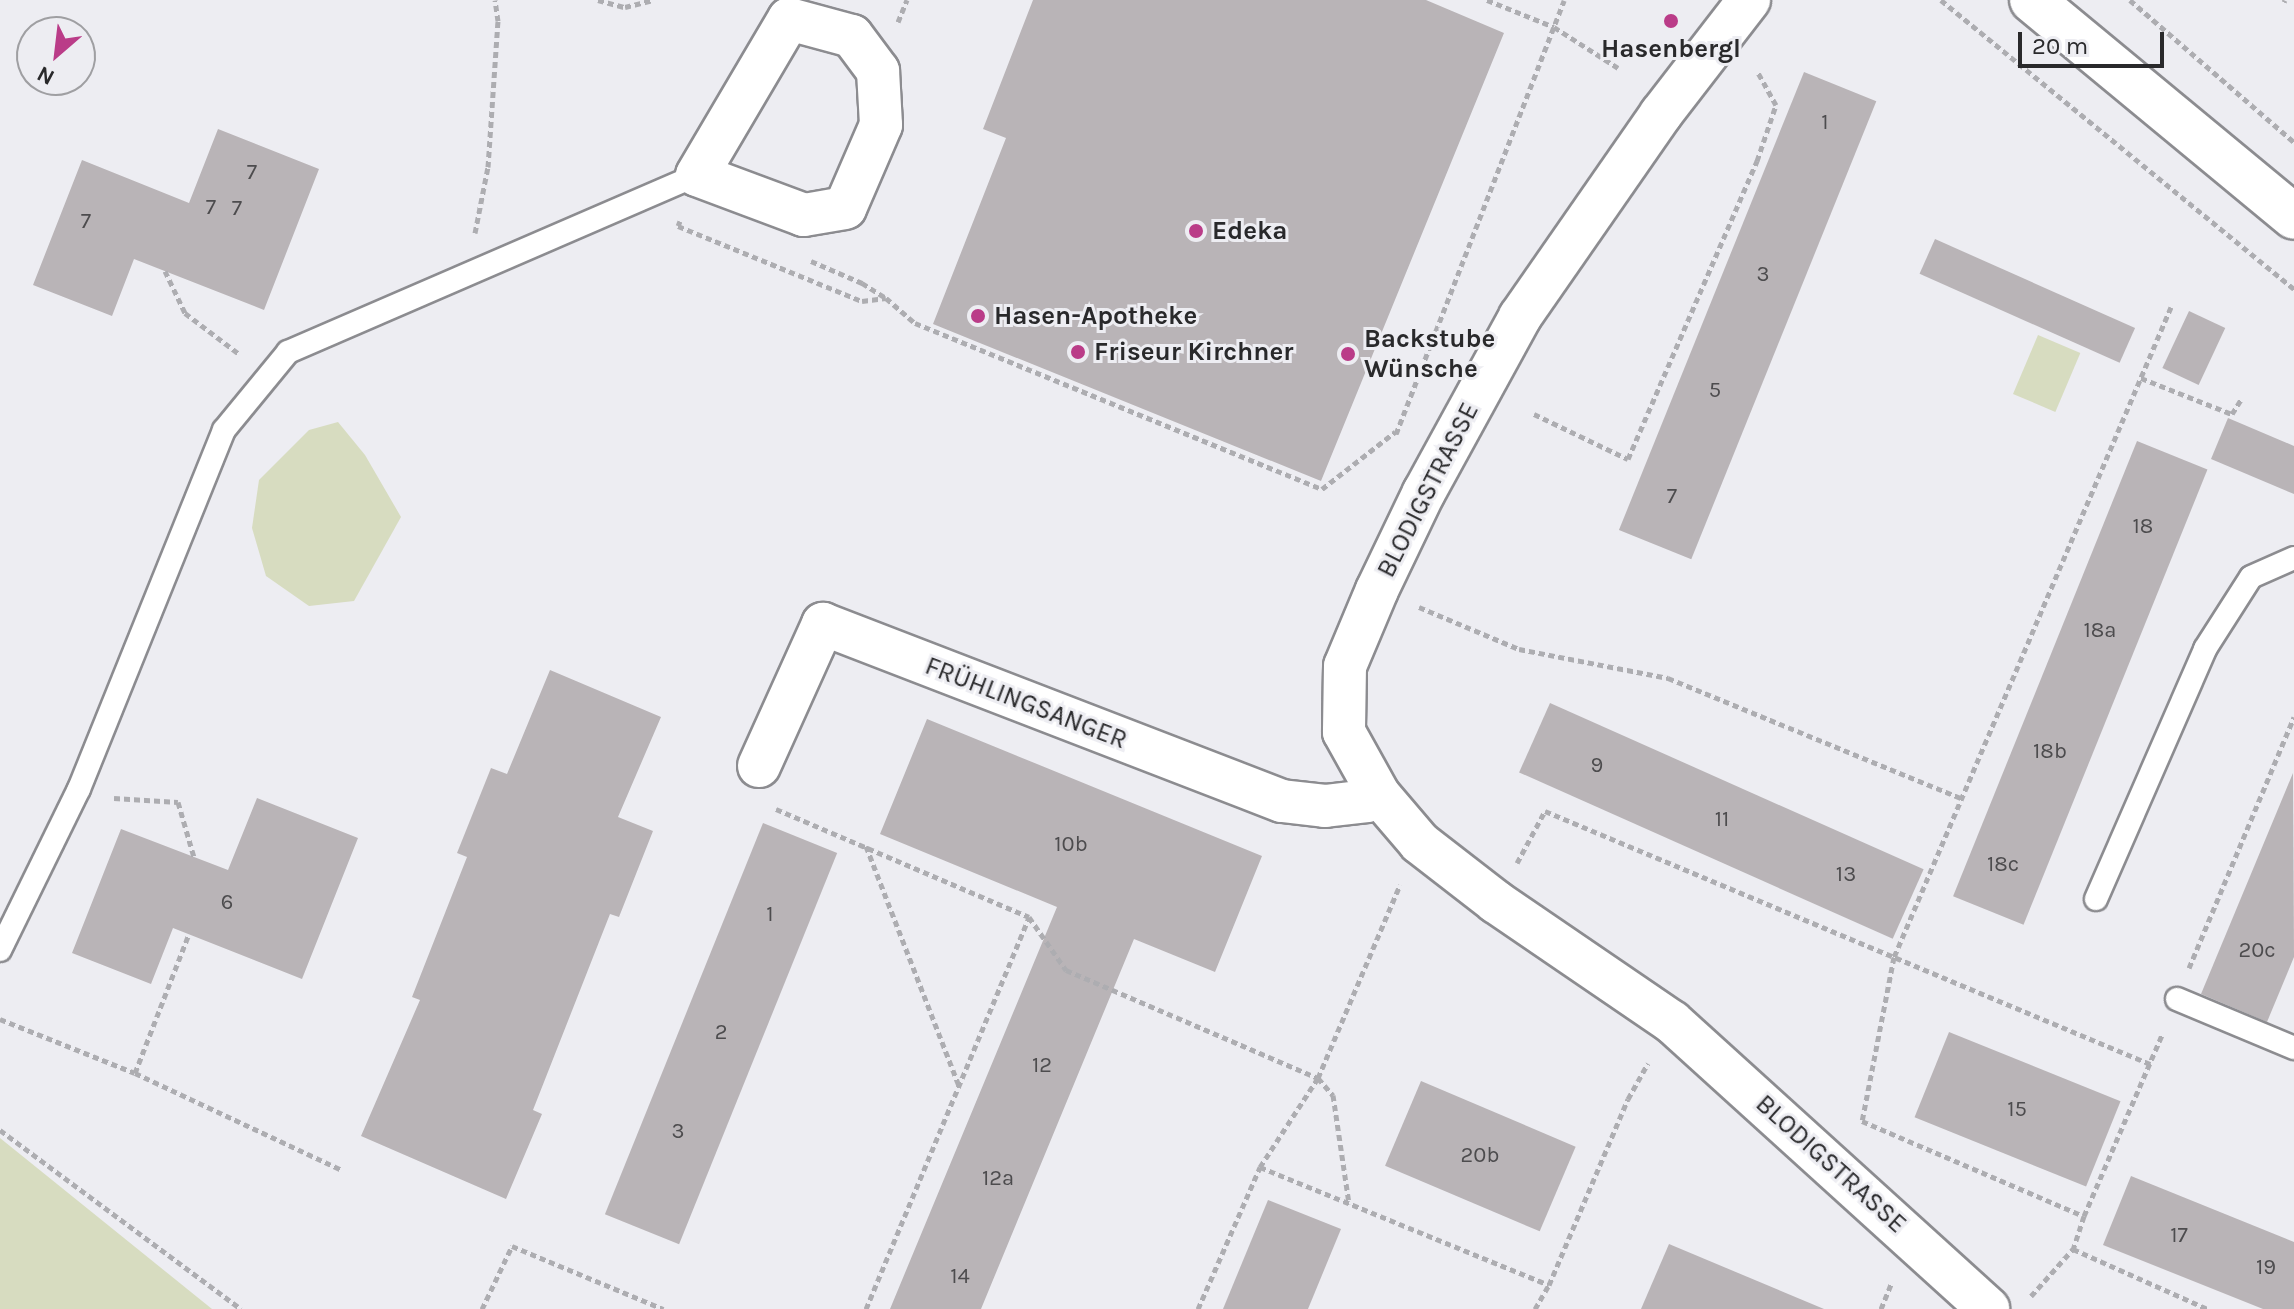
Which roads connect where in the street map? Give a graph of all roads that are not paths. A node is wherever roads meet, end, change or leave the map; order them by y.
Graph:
1 (1749, 0) edge
2 (2032, 0) edge
3 (697, 175) junction
4 (2294, 217) edge
5 (2294, 558) edge
6 (761, 785) road end
7 (1379, 795) junction
8 (2096, 899) dead end
9 (0, 950) edge
10 (2177, 999) dead end
11 (2294, 1048) edge
12 (1988, 1309) edge

1 - 7 street, BLODIGSTRASSE
2 - 4 main road
3 - 3 street
3 - 9 lane
5 - 8 lane
6 - 7 street, FRÜHLINGSANGER
7 - 12 street, BLODIGSTRASSE
10 - 11 lane

